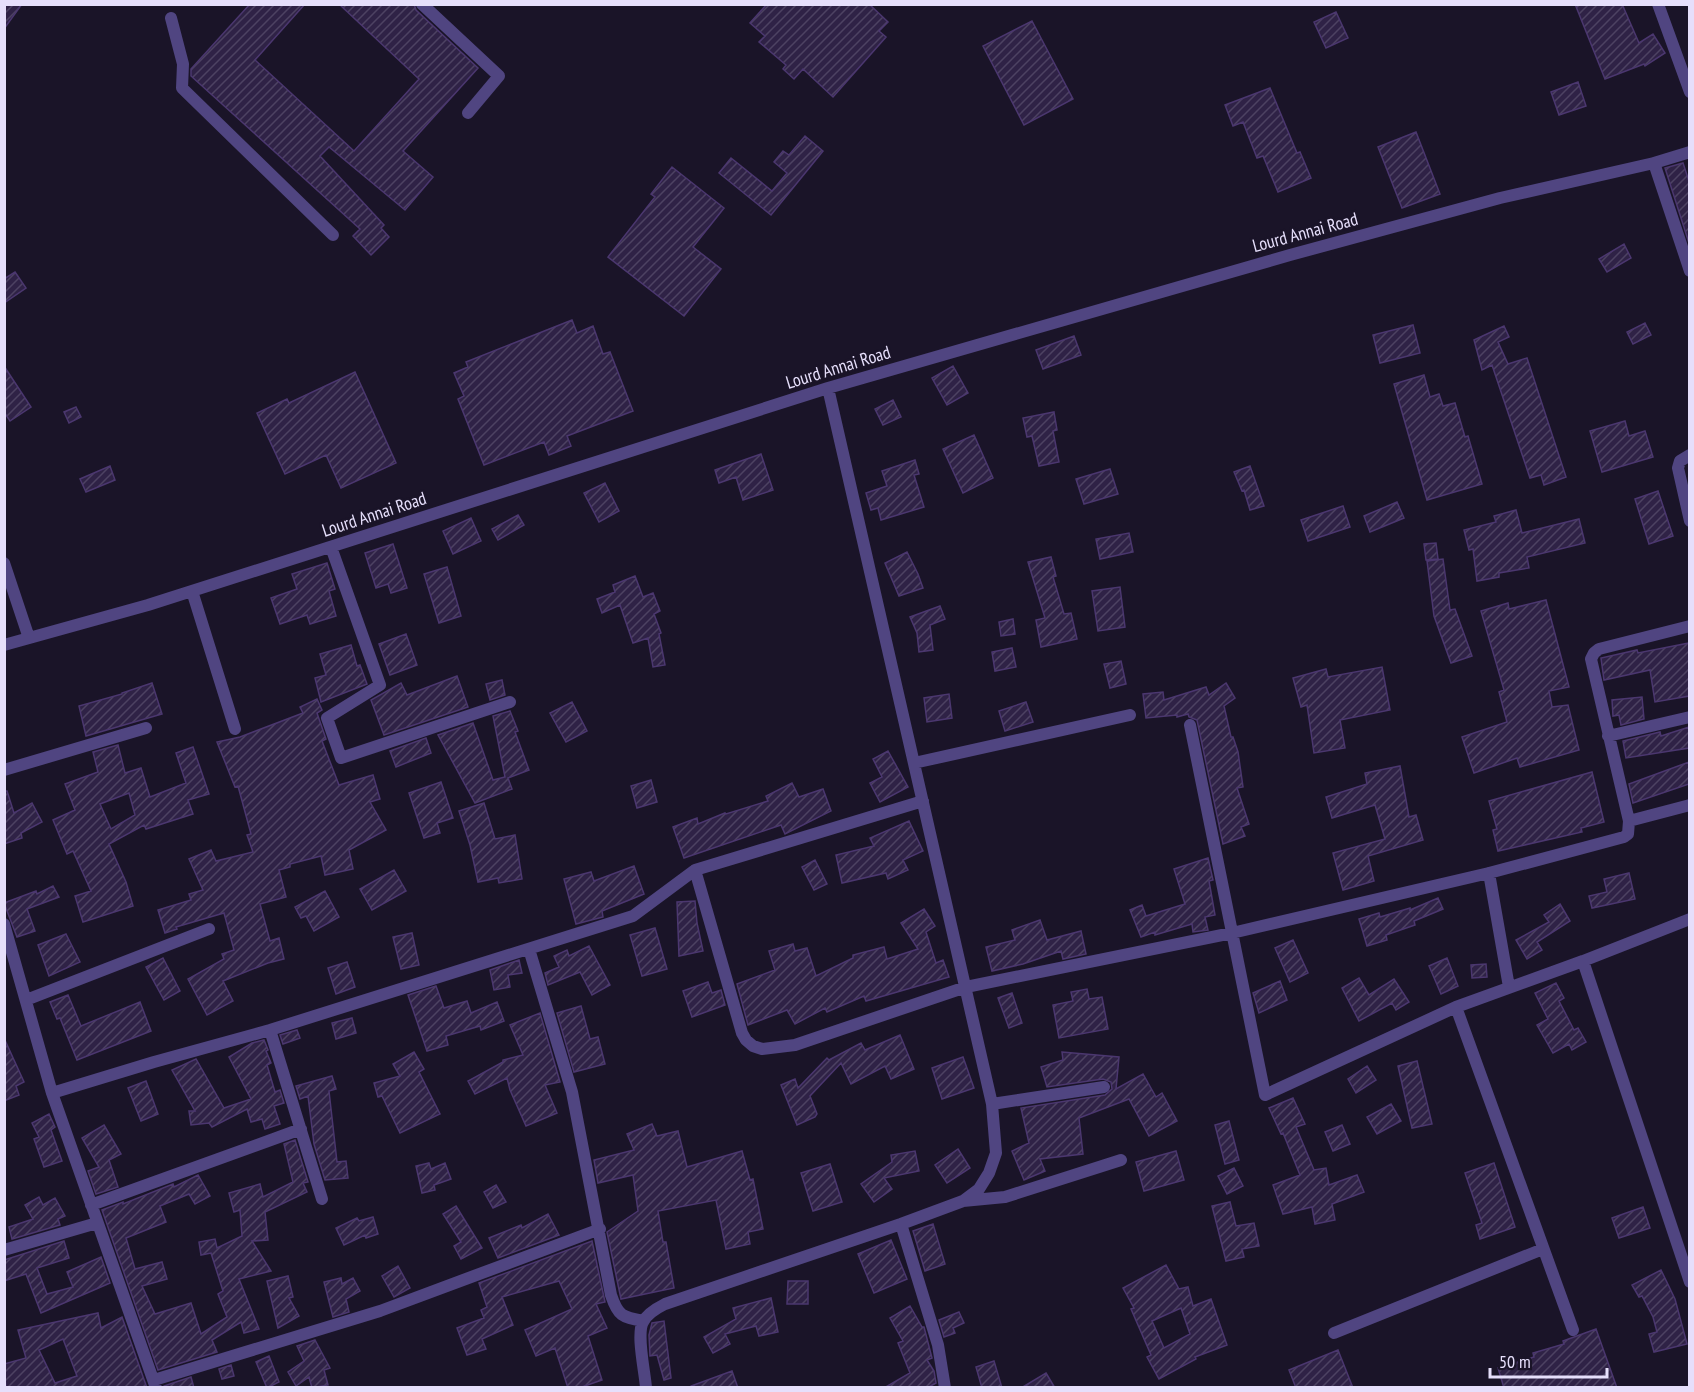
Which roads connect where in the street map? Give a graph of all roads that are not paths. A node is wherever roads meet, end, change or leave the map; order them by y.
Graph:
1 (422, 4) edge
2 (1658, 4) edge
3 (171, 18) dead end
4 (1689, 92) edge
5 (468, 113) dead end
6 (1689, 152) edge
7 (1654, 163) junction
8 (333, 235) dead end
9 (1689, 271) edge
10 (828, 388) junction
11 (1689, 455) edge
12 (1689, 521) edge
13 (331, 547) junction
14 (4, 563) edge
15 (192, 591) junction
16 (1689, 626) edge
17 (29, 638) junction
18 (4, 645) edge
19 (510, 702) dead end
20 (1130, 716) dead end
21 (1689, 717) edge
22 (1190, 725) dead end
23 (146, 728) dead end
24 (235, 729) dead end
25 (1608, 735) junction
26 (914, 763) junction
27 (4, 770) edge
28 (923, 801) junction
29 (1689, 805) edge
30 (1629, 821) junction
31 (695, 870) junction
32 (1489, 873) junction
33 (1689, 919) edge
34 (4, 924) edge
35 (209, 929) dead end
36 (1232, 933) junction
37 (529, 949) junction
38 (1583, 961) junction
39 (966, 987) junction
40 (1509, 987) junction
41 (26, 1000) junction
42 (1456, 1007) junction
43 (270, 1029) junction
44 (1104, 1087) dead end
45 (52, 1093) junction
46 (992, 1104) junction
47 (301, 1129) junction
48 (1121, 1160) dead end
49 (322, 1199) dead end
50 (963, 1201) junction
51 (91, 1205) junction
52 (97, 1223) junction
53 (902, 1224) junction
54 (600, 1229) junction
55 (1543, 1250) junction
56 (4, 1251) edge
57 (1689, 1282) edge
58 (643, 1321) junction
59 (1573, 1330) dead end
60 (1334, 1333) dead end
61 (155, 1384) edge
62 (646, 1388) edge
63 (945, 1388) edge

1 - 5 street
2 - 4 street
3 - 8 street
6 - 7 street, Lourd Annai Road
7 - 9 street
7 - 10 street, Lourd Annai Road
10 - 13 street, Lourd Annai Road
10 - 26 street
11 - 12 street
13 - 15 street, Lourd Annai Road
13 - 19 street
14 - 17 street
15 - 17 street, Lourd Annai Road
15 - 24 street
16 - 25 street
17 - 18 street, Lourd Annai Road
20 - 26 street
21 - 25 street
22 - 36 street
23 - 27 street
25 - 30 street
26 - 28 street
28 - 31 street
28 - 39 street
29 - 30 street
30 - 32 street
31 - 37 street
31 - 39 street
32 - 36 street
32 - 40 street
33 - 38 street
34 - 41 street
35 - 41 street
36 - 39 street
36 - 42 street
37 - 43 street
37 - 54 street
38 - 40 street
38 - 57 street
39 - 46 street
40 - 42 street
41 - 45 street
42 - 55 street
43 - 45 street
43 - 47 street
44 - 46 street
45 - 51 street
46 - 50 street
47 - 49 street
47 - 51 street
48 - 50 street
50 - 53 street
51 - 52 street
52 - 56 street
52 - 61 street
53 - 58 street
53 - 63 street
54 - 58 street
54 - 61 street
55 - 59 street
55 - 60 street
58 - 62 street

